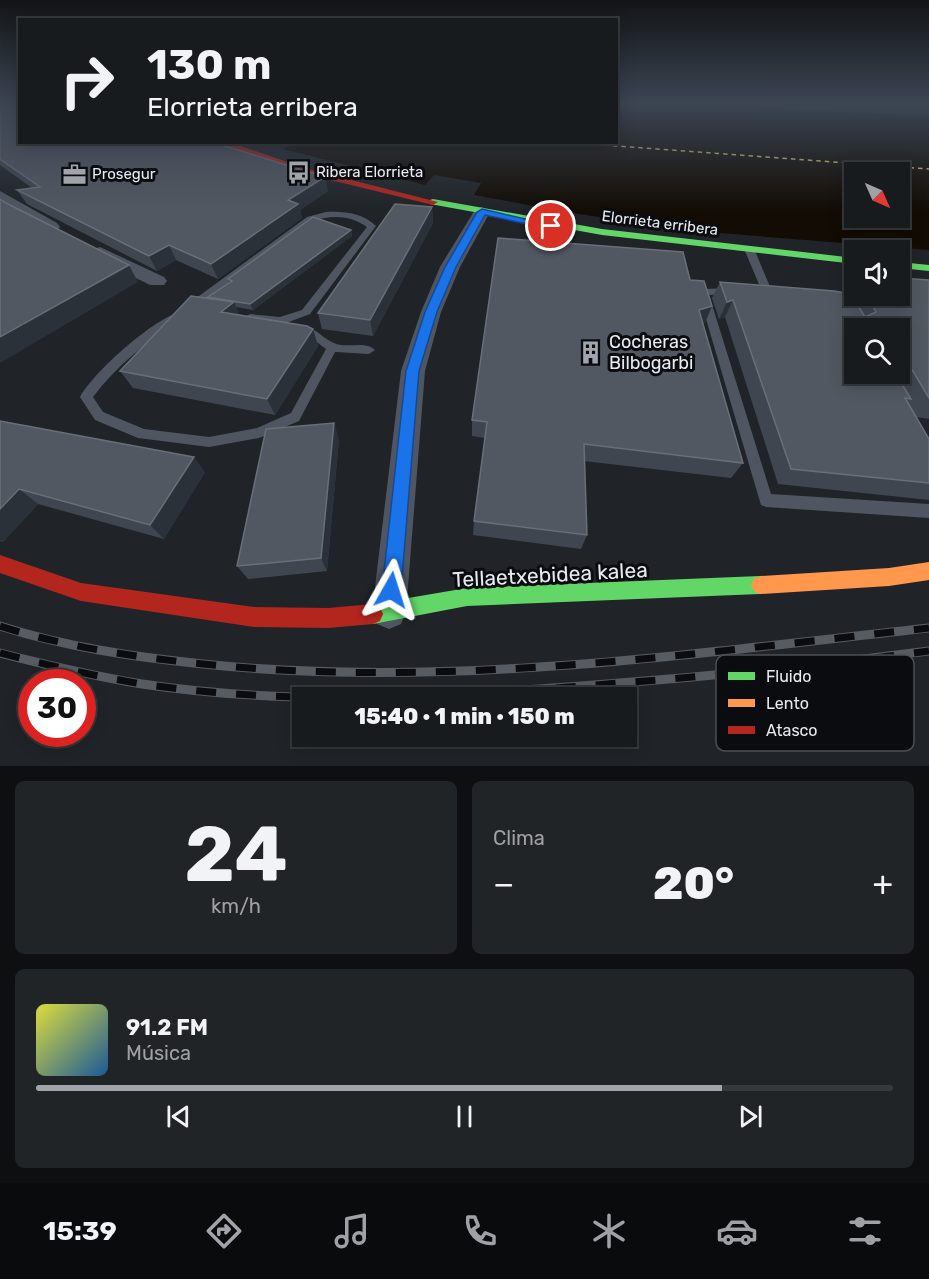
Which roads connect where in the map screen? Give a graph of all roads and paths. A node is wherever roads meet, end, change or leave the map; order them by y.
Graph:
1 (225, 144) edge
2 (1, 198) edge
3 (482, 212) junction
4 (65, 235) edge
5 (87, 246) edge
6 (750, 251) junction
7 (844, 260) edge
8 (910, 266) edge
9 (929, 268) edge
10 (157, 281) dead end
11 (192, 306) junction
12 (212, 310) edge
13 (241, 315) edge
14 (280, 321) junction
15 (332, 348) junction
16 (369, 350) dead end
17 (929, 511) edge
18 (0, 564) edge
19 (929, 571) edge
20 (389, 612) junction

1 - 3 main road, Elorrieta erribera
2 - 4 street
3 - 6 main road, Elorrieta erribera
3 - 20 street
5 - 10 street
6 - 7 main road, Elorrieta erribera
6 - 17 lane
8 - 9 main road
11 - 12 lane
11 - 14 lane
11 - 15 lane
13 - 14 lane
14 - 15 lane
15 - 16 lane
18 - 20 main road, Tellaetxebidea kalea
19 - 20 main road, Tellaetxebidea kalea

